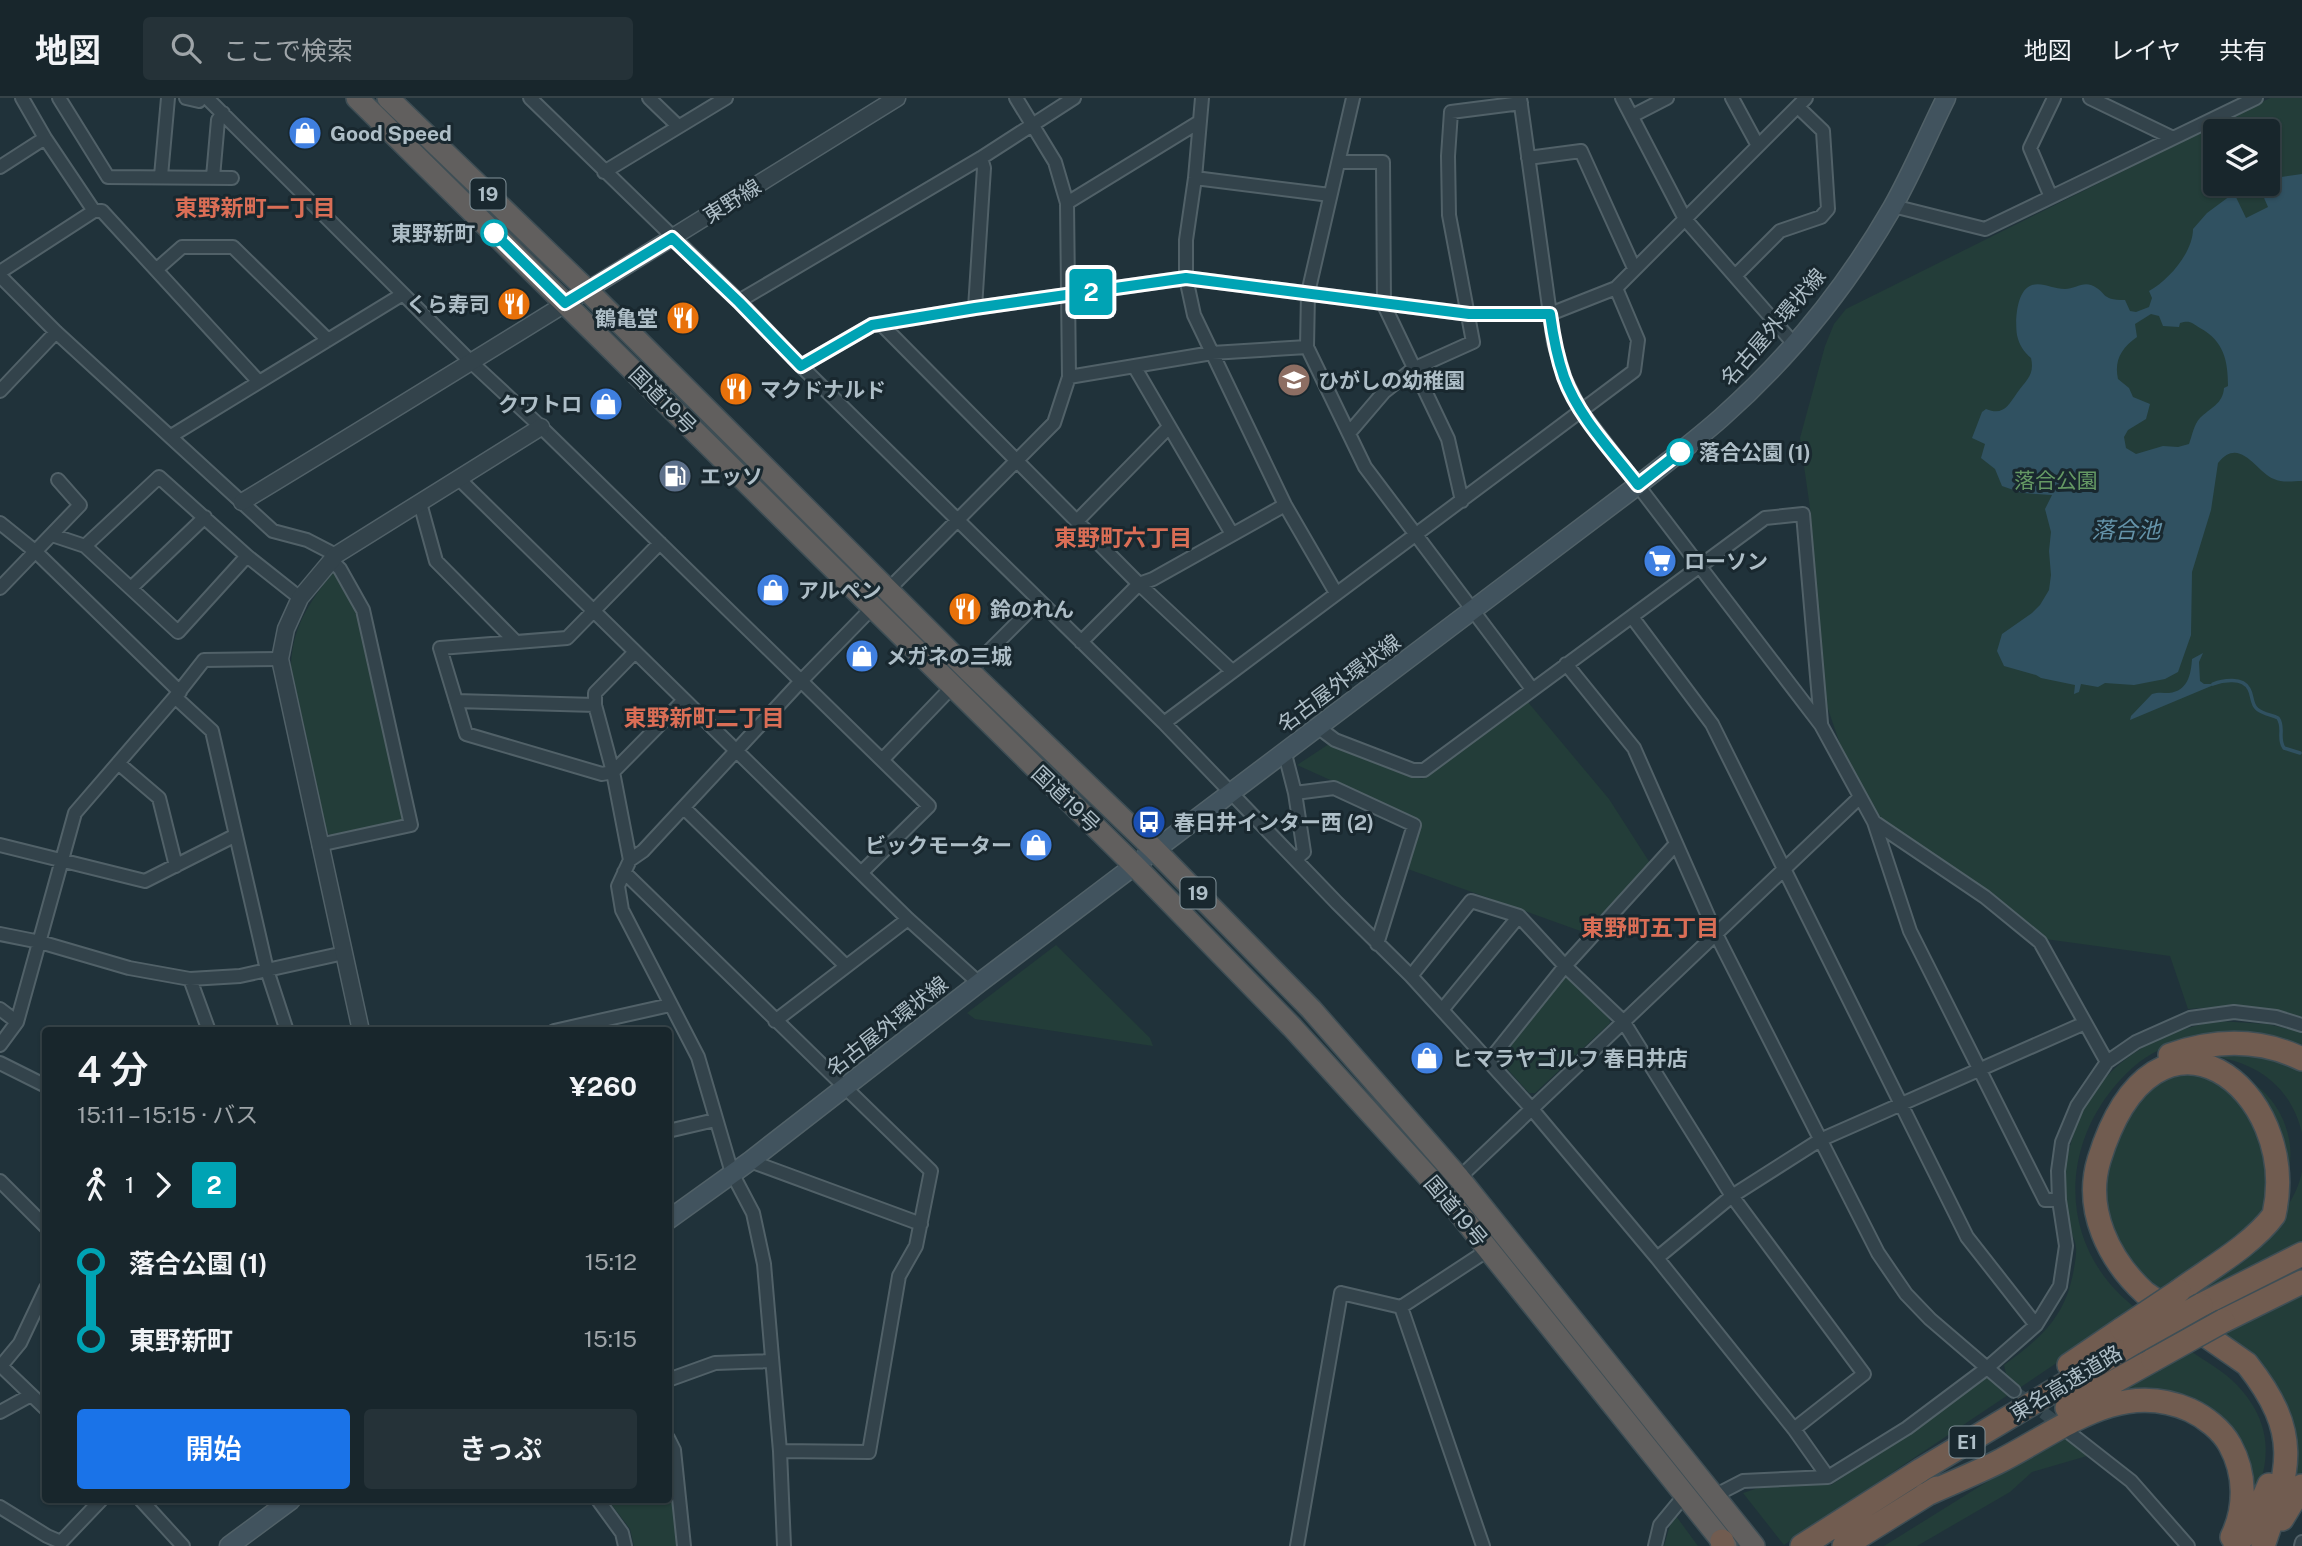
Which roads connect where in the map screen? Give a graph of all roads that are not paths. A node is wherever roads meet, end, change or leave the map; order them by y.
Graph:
1 (22, 98) edge
2 (59, 98) edge
3 (168, 98) edge
4 (186, 98) edge
5 (201, 98) edge
6 (207, 98) edge
7 (356, 98) edge
8 (388, 98) edge
9 (530, 98) edge
10 (649, 98) edge
11 (726, 98) edge
12 (897, 98) edge
13 (1016, 98) edge
14 (1074, 98) edge
15 (1202, 98) edge
16 (1353, 98) edge
17 (1622, 98) edge
18 (1667, 98) edge
19 (1732, 98) edge
20 (1946, 98) edge
21 (2054, 98) edge
22 (2090, 98) edge
23 (2256, 98) edge
24 (1520, 100) edge
25 (1802, 102) edge
26 (223, 113) junction
27 (1632, 116) junction
28 (1199, 122) junction
29 (1032, 125) junction
30 (678, 127) junction
31 (45, 138) junction
32 (2173, 138) junction
33 (1757, 144) junction
34 (981, 158) junction
35 (1528, 158) junction
36 (1340, 162) junction
37 (0, 167) edge
38 (604, 172) junction
39 (161, 176) junction
40 (212, 177) junction
41 (232, 177) dead end
42 (1195, 178) junction
43 (1330, 195) junction
44 (2051, 197) junction
45 (1067, 203) junction
46 (1893, 206) junction
47 (94, 211) junction
48 (1685, 219) junction
49 (672, 238) junction
50 (1634, 268) junction
51 (157, 270) junction
52 (0, 274) edge
53 (1735, 275) junction
54 (1186, 278) junction
55 (1616, 288) junction
56 (587, 290) junction
57 (1308, 293) junction
58 (403, 294) junction
59 (1068, 295) junction
60 (739, 302) junction
61 (565, 303) junction
62 (1384, 305) junction
63 (975, 308) junction
64 (1469, 314) junction
65 (1550, 314) junction
66 (881, 324) junction
67 (56, 332) junction
68 (327, 340) junction
69 (1794, 344) junction
70 (1307, 346) junction
71 (1212, 354) junction
72 (472, 363) junction
73 (801, 366) junction
74 (1134, 366) junction
75 (1413, 369) junction
76 (1069, 377) junction
77 (259, 382) junction
78 (0, 391) edge
79 (1581, 411) junction
80 (541, 427) junction
81 (1168, 427) junction
82 (1349, 433) junction
83 (171, 436) junction
84 (1017, 461) junction
85 (459, 479) junction
86 (58, 480) dead end
87 (1638, 485) junction
88 (1462, 501) junction
89 (242, 502) junction
90 (420, 503) junction
91 (1284, 505) junction
92 (205, 517) junction
93 (1077, 520) junction
94 (958, 521) junction
95 (0, 523) edge
96 (52, 534) junction
97 (1231, 534) junction
98 (1416, 535) junction
99 (660, 543) junction
100 (85, 546) junction
101 (36, 552) junction
102 (247, 556) junction
103 (333, 558) junction
104 (1700, 566) junction
105 (1139, 583) junction
106 (0, 588) edge
107 (131, 588) junction
108 (889, 589) junction
109 (1336, 593) junction
110 (300, 598) junction
111 (1039, 601) junction
112 (873, 607) junction
113 (1474, 610) junction
114 (593, 611) junction
115 (1632, 617) junction
116 (516, 642) junction
117 (1082, 642) junction
118 (635, 652) junction
119 (280, 659) junction
120 (1566, 664) junction
121 (969, 671) junction
122 (1232, 671) junction
123 (801, 681) junction
124 (952, 687) junction
125 (1532, 689) junction
126 (178, 694) junction
127 (684, 700) junction
128 (456, 701) junction
129 (596, 705) junction
130 (1164, 723) junction
131 (1821, 725) junction
132 (1319, 727) junction
133 (737, 752) junction
134 (1284, 754) junction
135 (882, 760) junction
136 (118, 763) junction
137 (613, 772) junction
138 (1233, 793) junction
139 (1295, 793) junction
140 (1859, 798) junction
141 (684, 808) junction
142 (1874, 822) junction
143 (236, 835) junction
144 (0, 845) edge
145 (319, 845) junction
146 (1675, 845) junction
147 (1155, 850) junction
148 (1296, 859) junction
149 (62, 860) junction
150 (630, 860) junction
151 (176, 866) junction
152 (1135, 866) junction
153 (1784, 867) junction
154 (862, 872) junction
155 (624, 873) junction
156 (1519, 916) junction
157 (908, 919) junction
158 (0, 934) edge
159 (1716, 934) junction
160 (40, 942) junction
161 (1377, 944) junction
162 (344, 953) junction
163 (846, 966) junction
164 (1565, 966) junction
165 (267, 970) junction
166 (1411, 976) junction
167 (190, 979) junction
168 (979, 984) junction
169 (670, 1005) junction
170 (0, 1009) edge
171 (1442, 1010) junction
172 (775, 1021) junction
173 (1623, 1021) junction
174 (17, 1022) junction
175 (2085, 1023) junction
176 (2302, 1025) edge
177 (208, 1027) edge
178 (286, 1027) edge
179 (360, 1027) edge
180 (572, 1027) edge
181 (0, 1045) edge
182 (2302, 1059) edge
183 (1489, 1061) junction
184 (2107, 1062) junction
185 (0, 1063) edge
186 (1980, 1071) junction
187 (42, 1084) edge
188 (845, 1089) junction
189 (2271, 1091) dead end
190 (1902, 1104) junction
191 (1531, 1108) junction
192 (715, 1120) junction
193 (672, 1130) edge
194 (1820, 1140) junction
195 (2297, 1156) dead end
196 (750, 1161) junction
197 (732, 1173) junction
198 (1460, 1178) junction
199 (0, 1181) edge
200 (1732, 1196) junction
201 (2059, 1200) junction
202 (672, 1217) edge
203 (42, 1223) edge
204 (921, 1224) junction
205 (1488, 1250) junction
206 (2302, 1254) edge
207 (1657, 1258) junction
208 (2302, 1282) edge
209 (42, 1296) edge
210 (1401, 1307) junction
211 (2036, 1325) junction
212 (2128, 1336) junction
213 (772, 1361) junction
214 (0, 1365) edge
215 (1987, 1368) junction
216 (672, 1379) edge
217 (2014, 1391) tunnel mouth
218 (32, 1395) junction
219 (42, 1405) edge
220 (0, 1412) edge
221 (1794, 1429) junction
222 (2071, 1434) tunnel mouth
223 (672, 1446) edge
224 (780, 1451) junction
225 (1828, 1477) junction
226 (2302, 1486) edge
227 (1925, 1495) junction
228 (1685, 1496) junction
229 (1714, 1496) junction
230 (98, 1503) edge
231 (144, 1503) edge
232 (287, 1503) edge
233 (600, 1503) edge
234 (0, 1507) edge
235 (1724, 1544) edge
236 (183, 1546) edge
237 (229, 1546) edge
238 (625, 1546) edge
239 (684, 1546) edge
240 (784, 1546) edge
241 (1297, 1546) edge
242 (1483, 1546) edge
243 (1656, 1546) edge
244 (1754, 1546) edge
245 (1802, 1546) edge
246 (1844, 1546) edge
247 (2188, 1546) edge
248 (2227, 1546) edge
249 (2235, 1546) edge
250 (2264, 1546) edge

1 - 31 street
2 - 39 street
3 - 39 street
4 - 5 street
6 - 26 street
7 - 61 highway, 国道19号 / 19
8 - 56 highway, 国道19号 / 19
9 - 38 street
10 - 30 street
11 - 30 street
12 - 49 street, 東野線
13 - 29 street
14 - 29 street
15 - 28 street
16 - 36 street
17 - 27 street
18 - 27 street
19 - 33 street
20 - 46 main road, 名古屋外環状線
21 - 44 street
22 - 32 street
23 - 32 street
24 - 35 street
24 - 64 street
25 - 33 street
25 - 53 street
26 - 40 street
26 - 58 street
27 - 48 street
28 - 42 street
28 - 45 street
29 - 34 street
29 - 45 street
30 - 38 street
31 - 37 street
31 - 47 street
32 - 44 street
33 - 48 street
34 - 60 street
34 - 63 street
35 - 50 street
35 - 65 street
36 - 43 street
36 - 62 street
38 - 49 street
39 - 40 street
40 - 41 street
42 - 43 street
42 - 54 street
43 - 57 street
44 - 46 street
45 - 59 street
46 - 69 main road, 名古屋外環状線
47 - 51 street
47 - 52 street
48 - 50 street
48 - 53 street
49 - 56 street, 東野線
49 - 60 street
50 - 55 street
51 - 68 street
51 - 77 street
52 - 67 street
53 - 69 street
54 - 57 street
54 - 59 street
54 - 71 street
55 - 65 street
55 - 79 street
56 - 61 street, 東野線
56 - 108 highway, 国道19号 / 19
57 - 62 street
57 - 70 street
58 - 68 street
58 - 72 street
59 - 63 street
59 - 76 street
60 - 73 street
61 - 72 street, 東野線
61 - 112 highway, 国道19号 / 19
62 - 64 street
62 - 75 street
63 - 66 street
64 - 65 street
64 - 75 street
65 - 79 street
66 - 73 street
66 - 84 street
67 - 78 street
67 - 83 street
68 - 77 street
69 - 87 main road, 名古屋外環状線
70 - 71 street
70 - 82 street
71 - 74 street
71 - 91 street
72 - 80 street
72 - 89 street, 東野線
73 - 94 street
74 - 76 street
74 - 81 street
75 - 82 street
75 - 88 street
76 - 84 street
77 - 83 street
79 - 87 street
79 - 88 street
80 - 85 street
80 - 99 street
81 - 93 street
81 - 97 street
82 - 98 street
83 - 89 street
84 - 93 street
84 - 94 street
85 - 90 street
85 - 114 street
86 - 96 street
87 - 104 street
87 - 113 main road, 名古屋外環状線
88 - 98 street
89 - 103 street
90 - 103 street
90 - 116 street
91 - 97 street
91 - 109 street
92 - 100 street
92 - 102 street
92 - 107 street
93 - 105 street
94 - 108 street
94 - 111 street
95 - 101 street
96 - 100 street
96 - 101 street
97 - 105 street
98 - 109 street
98 - 113 street
99 - 114 street
99 - 123 street
100 - 107 street
101 - 106 street
101 - 126 street
102 - 107 street
102 - 110 street
103 - 110 street
103 - 145 street
104 - 115 street
104 - 131 street
104 - 131 street
105 - 117 street
105 - 122 street
108 - 121 highway, 国道19号 / 19
109 - 122 street
110 - 119 street
111 - 117 street
111 - 121 street
112 - 123 street
112 - 124 highway, 国道19号 / 19
113 - 125 street
113 - 132 main road, 名古屋外環状線
114 - 116 street
114 - 118 street
115 - 120 street
115 - 153 street
116 - 128 street
117 - 130 street
118 - 127 street
118 - 129 street
119 - 126 street
119 - 145 street
120 - 125 street
120 - 146 street
121 - 147 highway, 国道19号 / 19
122 - 130 street
123 - 133 street
123 - 135 street
124 - 135 street
124 - 152 highway, 国道19号 / 19
125 - 132 street
126 - 136 street
126 - 143 street
127 - 133 street
127 - 137 street
128 - 129 street
128 - 137 street
129 - 137 street
130 - 138 street
131 - 140 street
132 - 134 main road, 名古屋外環状線
133 - 141 street
133 - 154 street
134 - 138 main road, 名古屋外環状線
134 - 139 street
135 - 154 street
136 - 149 street
136 - 151 street
137 - 150 street
138 - 147 main road, 名古屋外環状線
138 - 148 street
139 - 148 street
139 - 161 street
140 - 142 street
140 - 153 street
141 - 150 street
141 - 163 street
142 - 175 street
142 - 186 street
143 - 151 street
143 - 165 street
144 - 149 street
145 - 162 street
146 - 159 street
146 - 164 street
147 - 152 main road, 名古屋外環状線
147 - 198 highway, 国道19号 / 19
148 - 161 street
149 - 151 street
149 - 160 street
150 - 155 street
152 - 168 main road, 名古屋外環状線
152 - 205 highway, 国道19号 / 19
153 - 159 street
153 - 190 street
154 - 157 street
155 - 169 street
155 - 172 street
156 - 164 street
156 - 166 street
156 - 171 street
157 - 163 street
157 - 168 street
158 - 160 street
159 - 173 street
159 - 194 street
160 - 167 street
160 - 174 street
161 - 166 street
162 - 165 street
162 - 179 street
163 - 172 street
164 - 173 street
164 - 183 street
165 - 167 street
165 - 178 street
166 - 171 street
167 - 177 street
168 - 188 main road, 名古屋外環状線
169 - 180 street
169 - 192 street
170 - 174 street
171 - 183 street
172 - 188 street
173 - 191 street
173 - 200 street
174 - 181 street
175 - 184 street
175 - 186 street
176 - 184 street
182 - 249 highway
183 - 191 street
184 - 201 street
185 - 187 street
186 - 190 street
186 - 201 street
188 - 196 main road, 名古屋外環状線
188 - 204 street
189 - 250 highway
190 - 194 street
190 - 211 street
191 - 198 street
191 - 207 street
192 - 193 street
192 - 197 street
194 - 200 street
194 - 215 street
195 - 212 highway, bridge
196 - 197 main road, 名古屋外環状線
196 - 204 street
197 - 202 main road, 名古屋外環状線
197 - 213 street
198 - 229 highway, 国道19号 / 19
199 - 203 street
200 - 207 street
200 - 221 street
201 - 211 street
204 - 224 street
205 - 210 street
205 - 228 highway, 国道19号 / 19
206 - 212 highway, 東名高速道路 / E1, bridge
207 - 221 street
208 - 227 highway, 東名高速道路 / E1, bridge
209 - 214 street
210 - 241 street
210 - 242 street
211 - 215 street
212 - 245 highway, 東名高速道路 / E1
213 - 216 street
213 - 224 street
214 - 218 street
215 - 217 street
215 - 225 street
218 - 219 street
218 - 220 street
221 - 225 street
222 - 247 street
223 - 239 street
224 - 240 street
225 - 229 street
226 - 250 highway
227 - 246 highway, 東名高速道路 / E1
227 - 248 highway
228 - 235 highway, 国道19号 / 19
228 - 243 street
229 - 244 highway, 国道19号 / 19
230 - 234 street
231 - 236 street
232 - 237 main road
233 - 238 street

